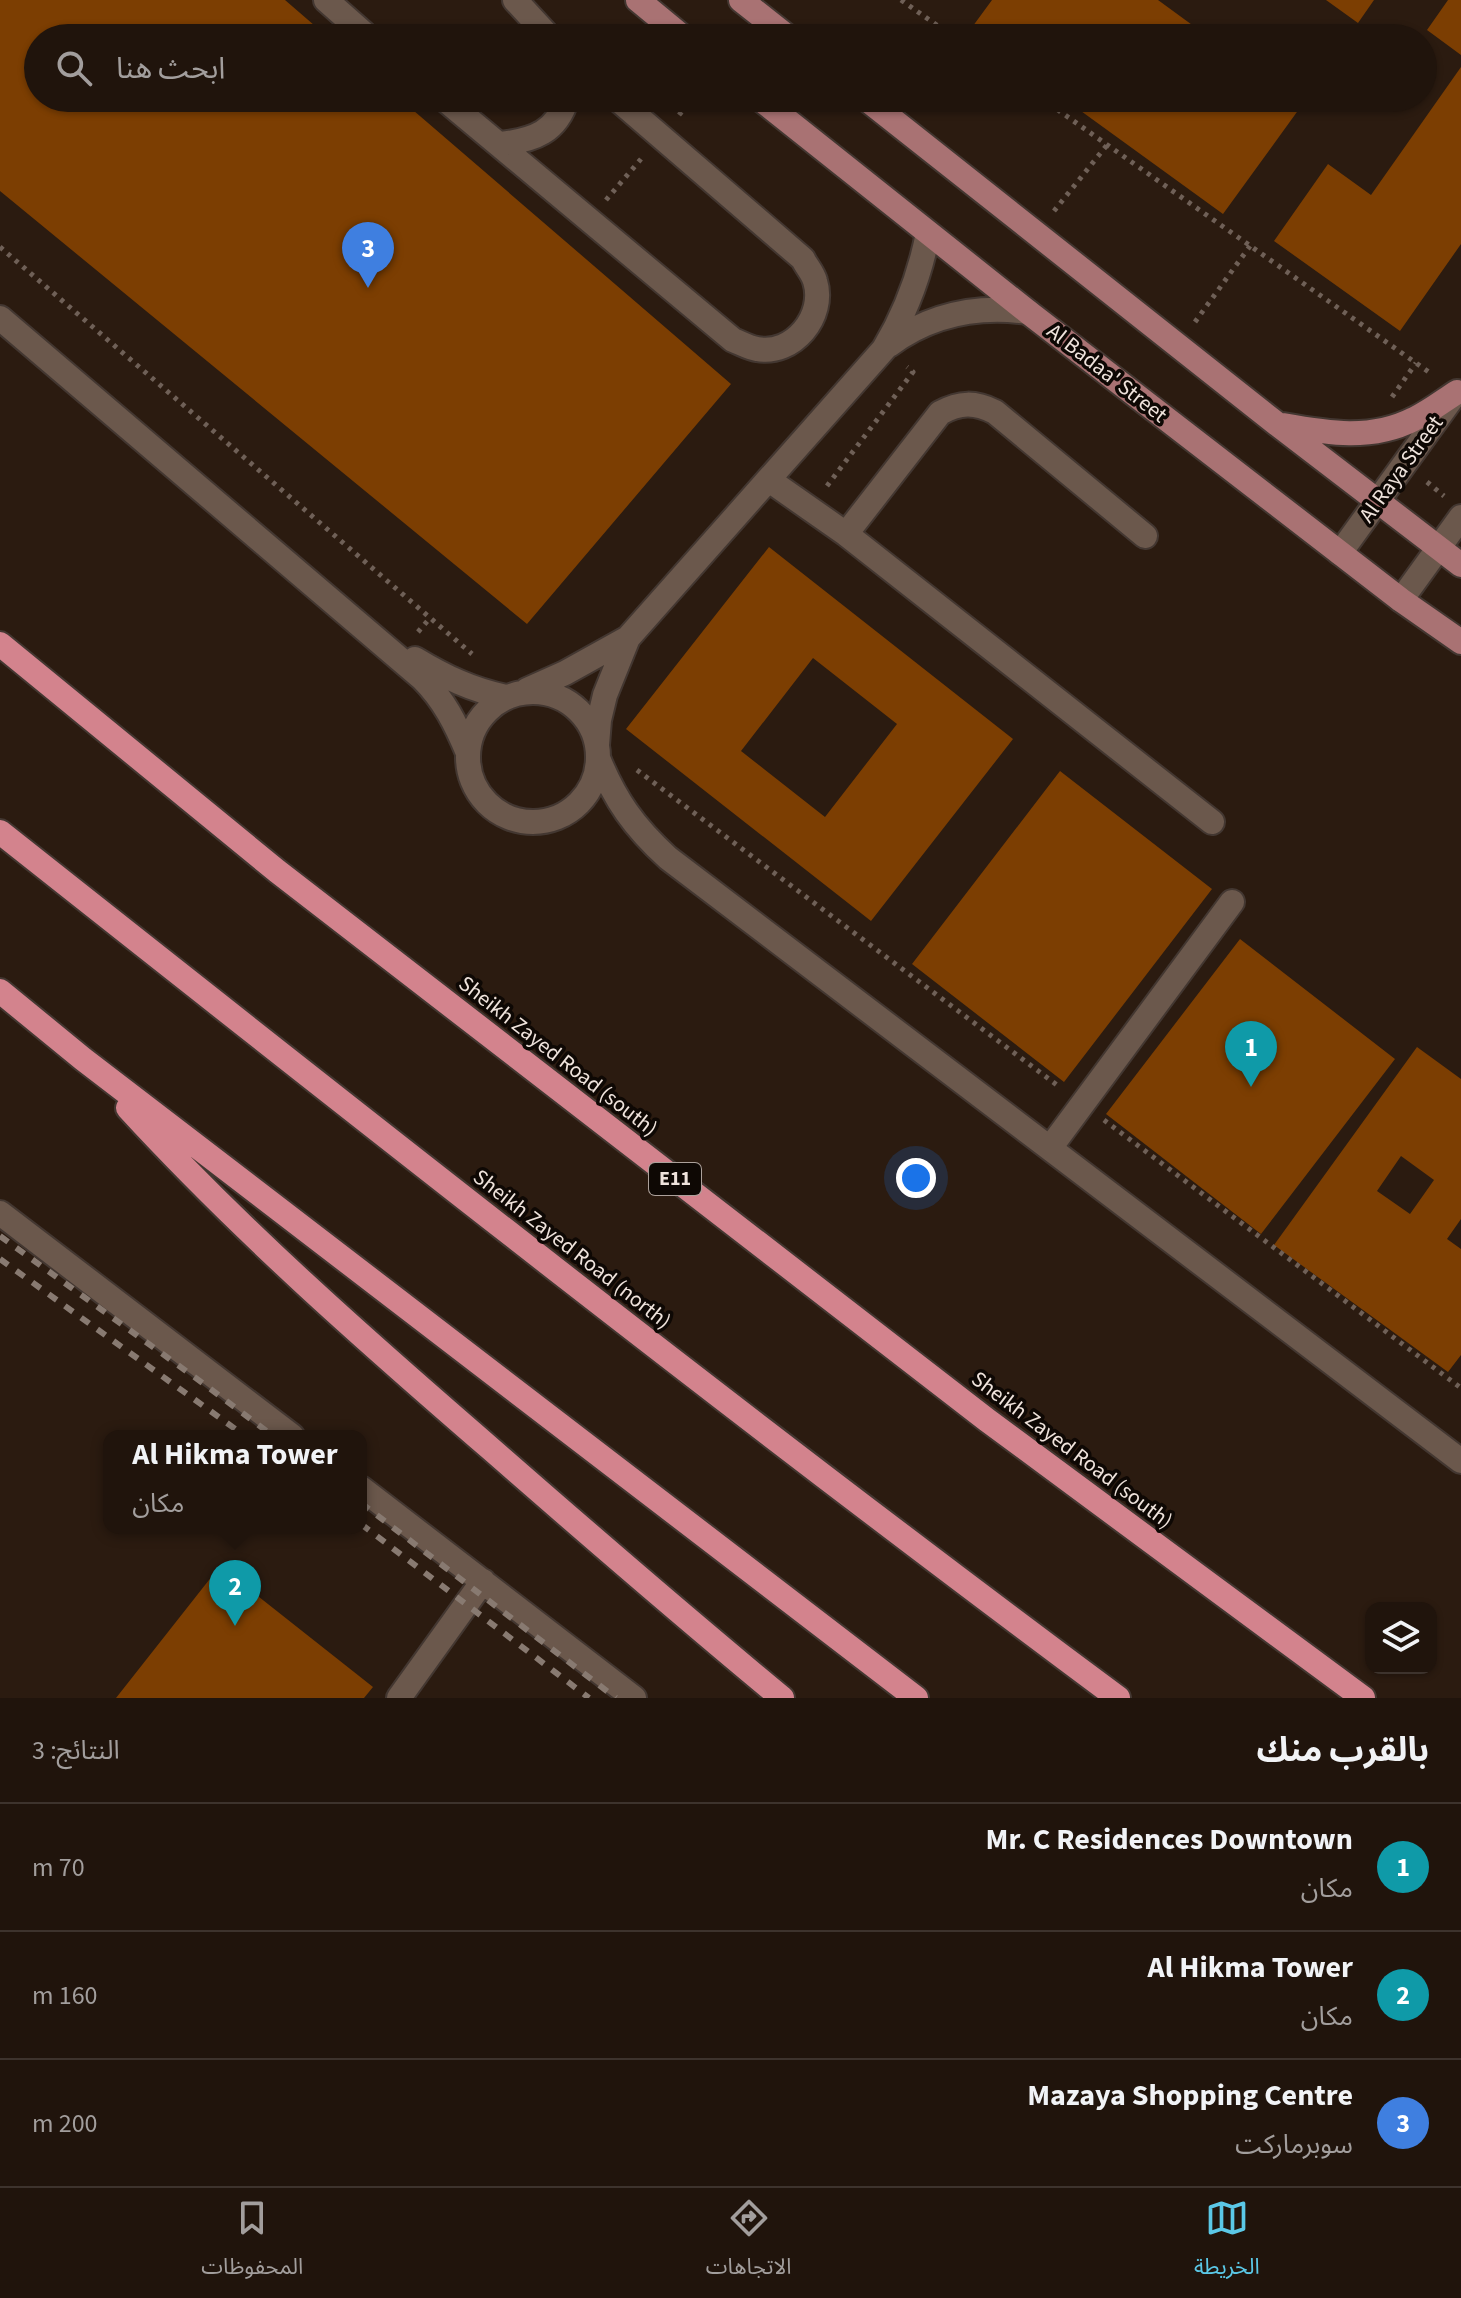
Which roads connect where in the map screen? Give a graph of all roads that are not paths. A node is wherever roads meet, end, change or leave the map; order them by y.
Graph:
1 (326, 0) edge
2 (515, 0) edge
3 (638, 0) edge
4 (741, 0) edge
5 (353, 24) edge
6 (537, 24) edge
7 (667, 24) edge
8 (771, 24) edge
9 (461, 112) edge
10 (562, 112) edge
11 (632, 112) edge
12 (777, 112) edge
13 (883, 112) edge
14 (501, 144) junction
15 (928, 233) junction
16 (1028, 312) junction
17 (0, 318) edge
18 (884, 349) junction
19 (1459, 389) edge
20 (1277, 424) junction
21 (769, 480) junction
22 (1378, 502) junction
23 (1461, 517) edge
24 (846, 534) junction
25 (1145, 536) dead end
26 (1439, 548) junction
27 (1340, 553) junction
28 (1461, 565) edge
29 (1401, 600) junction
30 (628, 638) junction
31 (373, 639) junction
32 (1461, 642) edge
33 (0, 644) edge
34 (515, 694) junction
35 (598, 752) junction
36 (468, 753) junction
37 (1212, 822) dead end
38 (0, 832) edge
39 (1232, 902) dead end
40 (0, 991) edge
41 (83, 1059) junction
42 (1050, 1148) junction
43 (0, 1213) edge
44 (284, 1430) edge
45 (1461, 1461) edge
46 (367, 1493) edge
47 (483, 1581) junction
48 (399, 1698) edge
49 (634, 1698) edge
50 (782, 1698) edge
51 (916, 1698) edge
52 (1118, 1698) edge
53 (1363, 1698) edge

1 - 5 street
2 - 6 street
3 - 7 main road
4 - 8 main road
9 - 14 street
10 - 14 street
11 - 14 street
12 - 15 main road, Al Badaa' Street
13 - 20 main road
15 - 16 main road, Al Badaa' Street
15 - 18 street
16 - 18 street
16 - 27 main road, Al Badaa' Street
17 - 31 street
18 - 21 street
19 - 20 main road
19 - 22 street, Al Raya Street
20 - 22 main road
21 - 24 street
21 - 30 street
22 - 26 main road
22 - 27 street, Al Raya Street
23 - 26 street
24 - 25 street
24 - 37 street
26 - 28 main road
26 - 29 street
27 - 29 main road, Al Badaa' Street
29 - 32 main road, Al Badaa' Street
30 - 34 street
30 - 35 street
31 - 34 street
31 - 36 street
33 - 53 highway, Sheikh Zayed Road (south) / E11
34 - 35 street
34 - 36 street
35 - 36 street
35 - 42 street
38 - 52 highway, Sheikh Zayed Road (north)
39 - 42 street
40 - 41 highway
41 - 50 highway
41 - 51 highway
42 - 45 street
43 - 44 street
46 - 47 street
47 - 48 street
47 - 49 street

